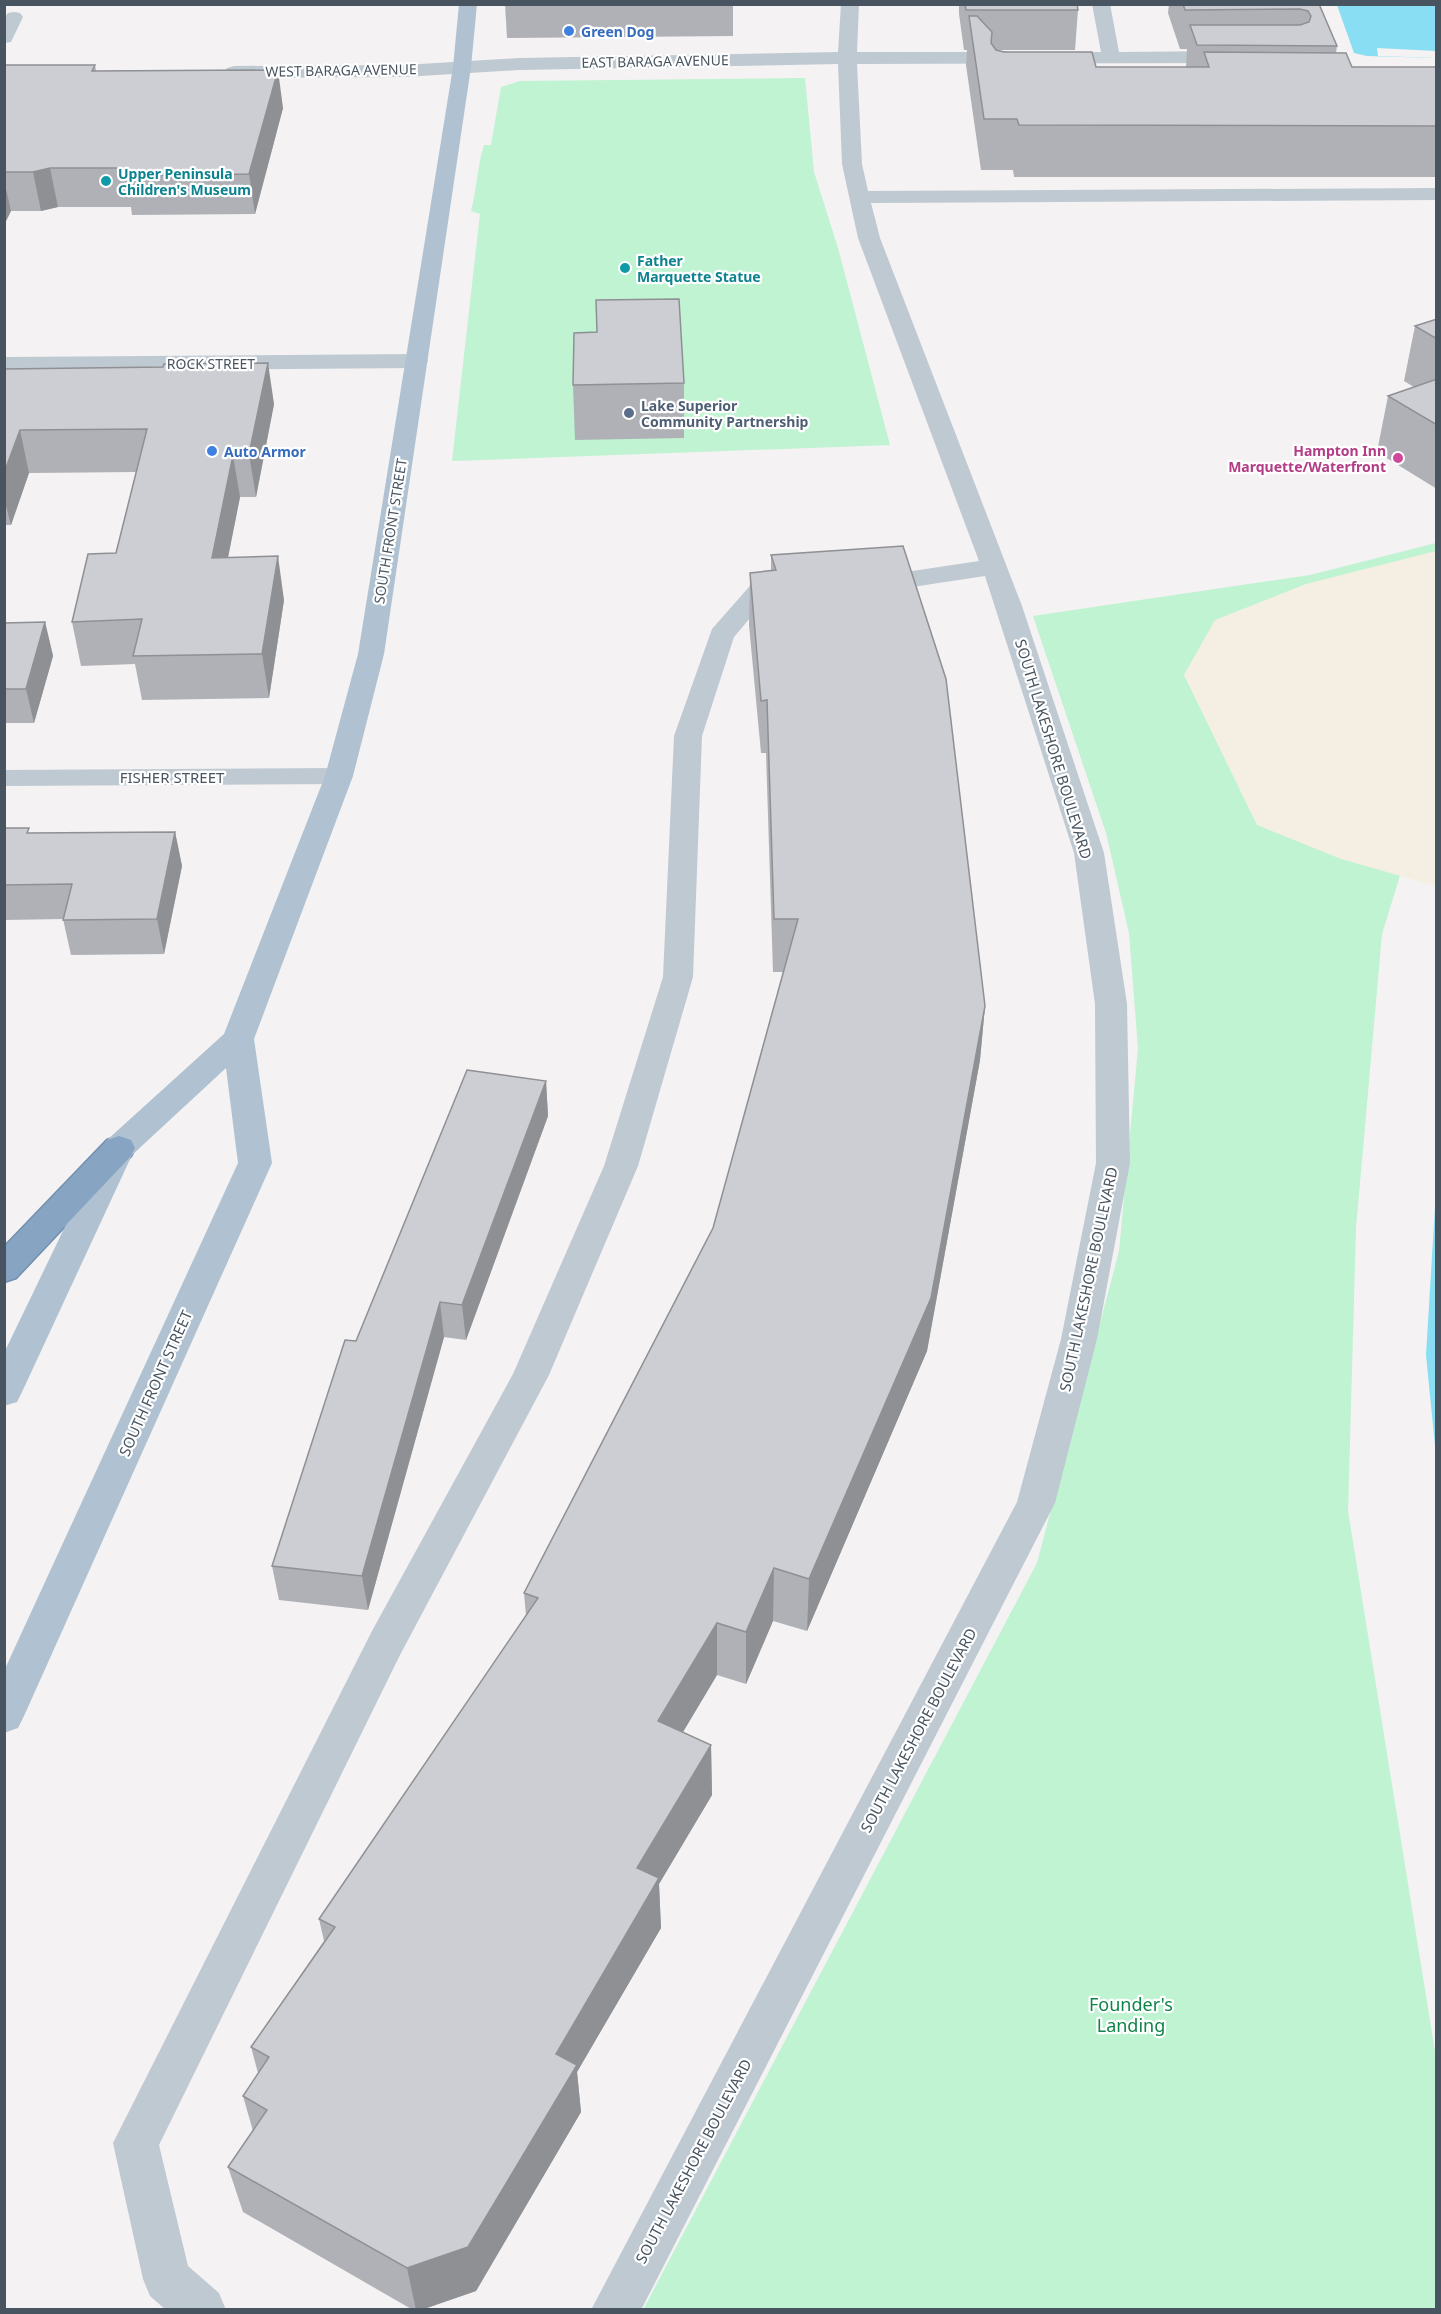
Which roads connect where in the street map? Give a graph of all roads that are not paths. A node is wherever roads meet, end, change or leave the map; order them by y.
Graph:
1 (468, 4) edge
2 (850, 4) edge
3 (1101, 4) edge
4 (14, 17) dead end
5 (4, 38) edge
6 (847, 57) junction
7 (1111, 57) junction
8 (1251, 57) edge
9 (980, 58) junction
10 (462, 67) junction
11 (216, 72) edge
12 (1001, 79) edge
13 (1437, 194) edge
14 (859, 197) junction
15 (417, 361) junction
16 (4, 364) edge
17 (993, 567) junction
18 (339, 776) junction
19 (4, 778) edge
20 (238, 1039) junction
21 (119, 1148) junction
22 (4, 1269) edge
23 (4, 1392) edge
24 (4, 1716) edge
25 (202, 2310) edge
26 (615, 2310) edge

1 - 10 main road, SOUTH FRONT STREET
2 - 6 street, SOUTH LAKESHORE BOULEVARD
3 - 7 street
4 - 5 street
6 - 9 street, EAST BARAGA AVENUE
6 - 10 street, EAST BARAGA AVENUE
6 - 14 street, SOUTH LAKESHORE BOULEVARD
7 - 8 street, EAST BARAGA AVENUE
7 - 9 street, EAST BARAGA AVENUE
9 - 12 street
10 - 11 street, WEST BARAGA AVENUE
10 - 15 main road, SOUTH FRONT STREET
13 - 14 street
14 - 17 street, SOUTH LAKESHORE BOULEVARD
15 - 16 street, ROCK STREET
15 - 18 main road, SOUTH FRONT STREET
17 - 25 street
17 - 26 street, SOUTH LAKESHORE BOULEVARD
18 - 19 street, FISHER STREET
18 - 20 main road, SOUTH FRONT STREET
20 - 21 main road, SOUTH FRONT STREET
20 - 24 main road, SOUTH FRONT STREET
21 - 22 highway
21 - 23 main road, SOUTH FRONT STREET

